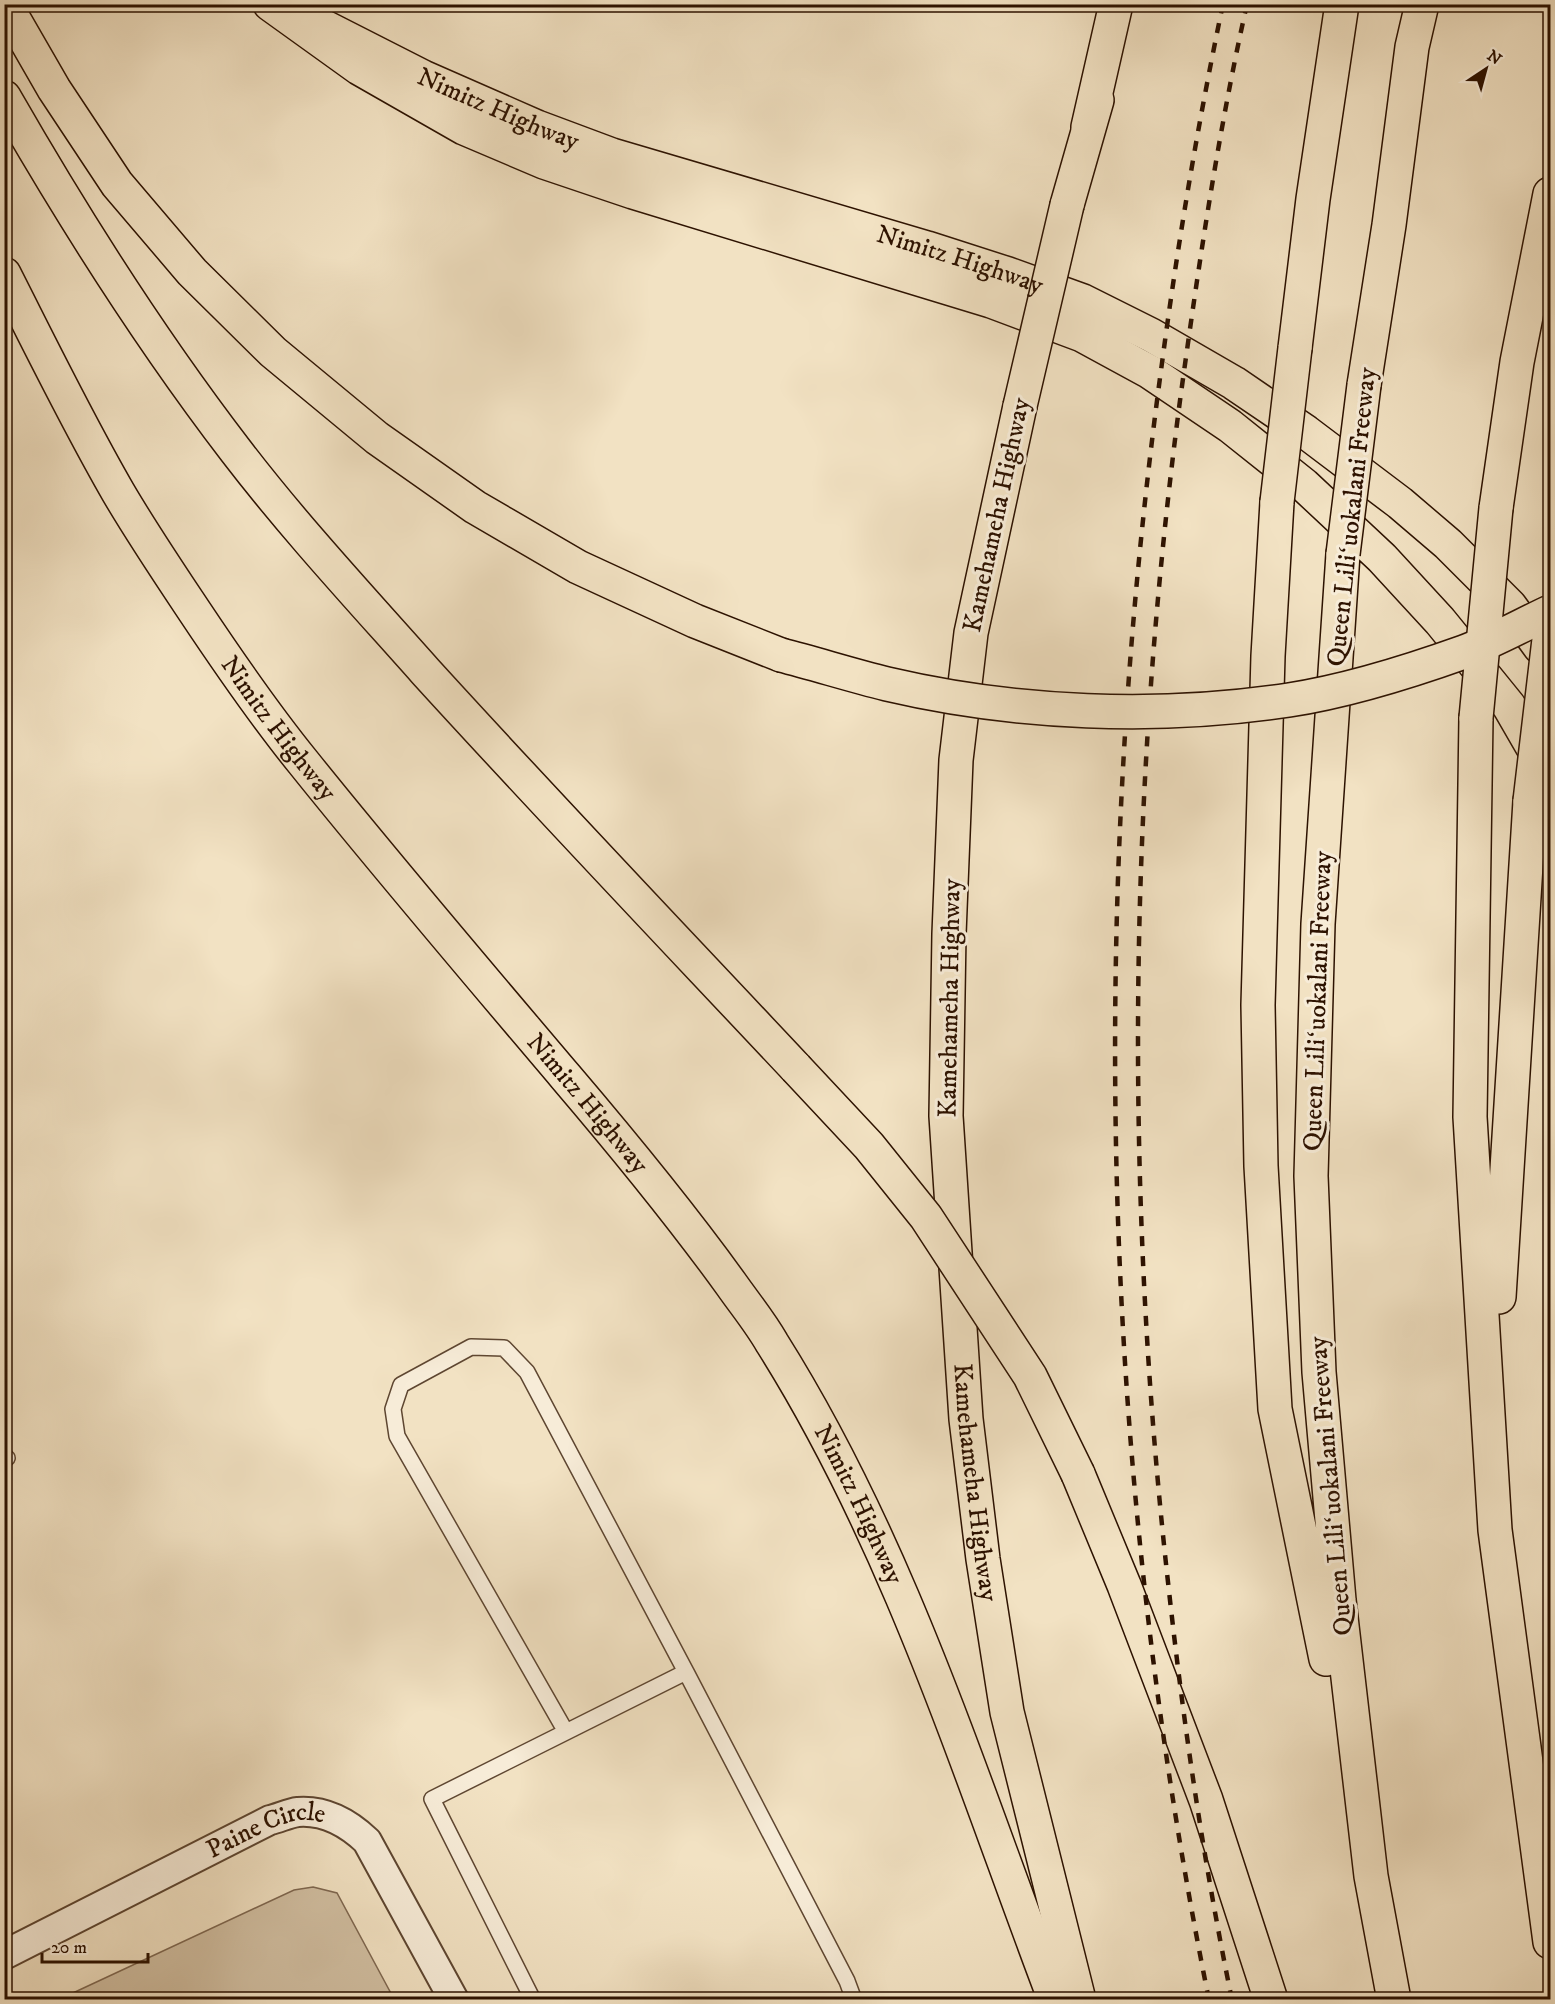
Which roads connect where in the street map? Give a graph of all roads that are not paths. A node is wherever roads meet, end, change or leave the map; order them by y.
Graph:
1 (5, 4) edge
2 (270, 4) edge
3 (282, 4) edge
4 (1116, 4) edge
5 (1130, 4) edge
6 (1342, 4) edge
7 (1422, 4) edge
8 (4, 97) edge
9 (1088, 127) junction
10 (1551, 194) edge
11 (4, 274) edge
12 (1551, 612) edge
13 (1551, 631) edge
14 (1551, 661) edge
15 (1540, 789) edge
16 (1495, 1530) junction
17 (686, 1672) junction
18 (566, 1732) junction
19 (1371, 1876) junction
20 (1551, 1942) edge
21 (4, 1955) edge
22 (454, 2000) edge
23 (533, 2000) edge
24 (854, 2000) edge
25 (1054, 2000) edge
26 (1079, 2000) edge
27 (1271, 2000) edge
28 (1394, 2000) edge

1 - 12 main road, bridge
2 - 15 main road
3 - 14 main road, Nimitz Highway
4 - 9 main road
5 - 9 main road, Kamehameha Highway
6 - 19 main road, bridge
7 - 19 main road, Queen Liliʻuokalani Freeway, bridge
8 - 27 main road, bridge
9 - 26 main road, Kamehameha Highway, bridge
10 - 16 main road, bridge
11 - 25 main road, Nimitz Highway
13 - 15 main road, bridge
15 - 16 main road
16 - 20 main road
17 - 18 lane
17 - 18 lane
17 - 24 lane
18 - 23 lane
19 - 28 main road, Queen Liliʻuokalani Freeway
21 - 22 street, Paine Circle

